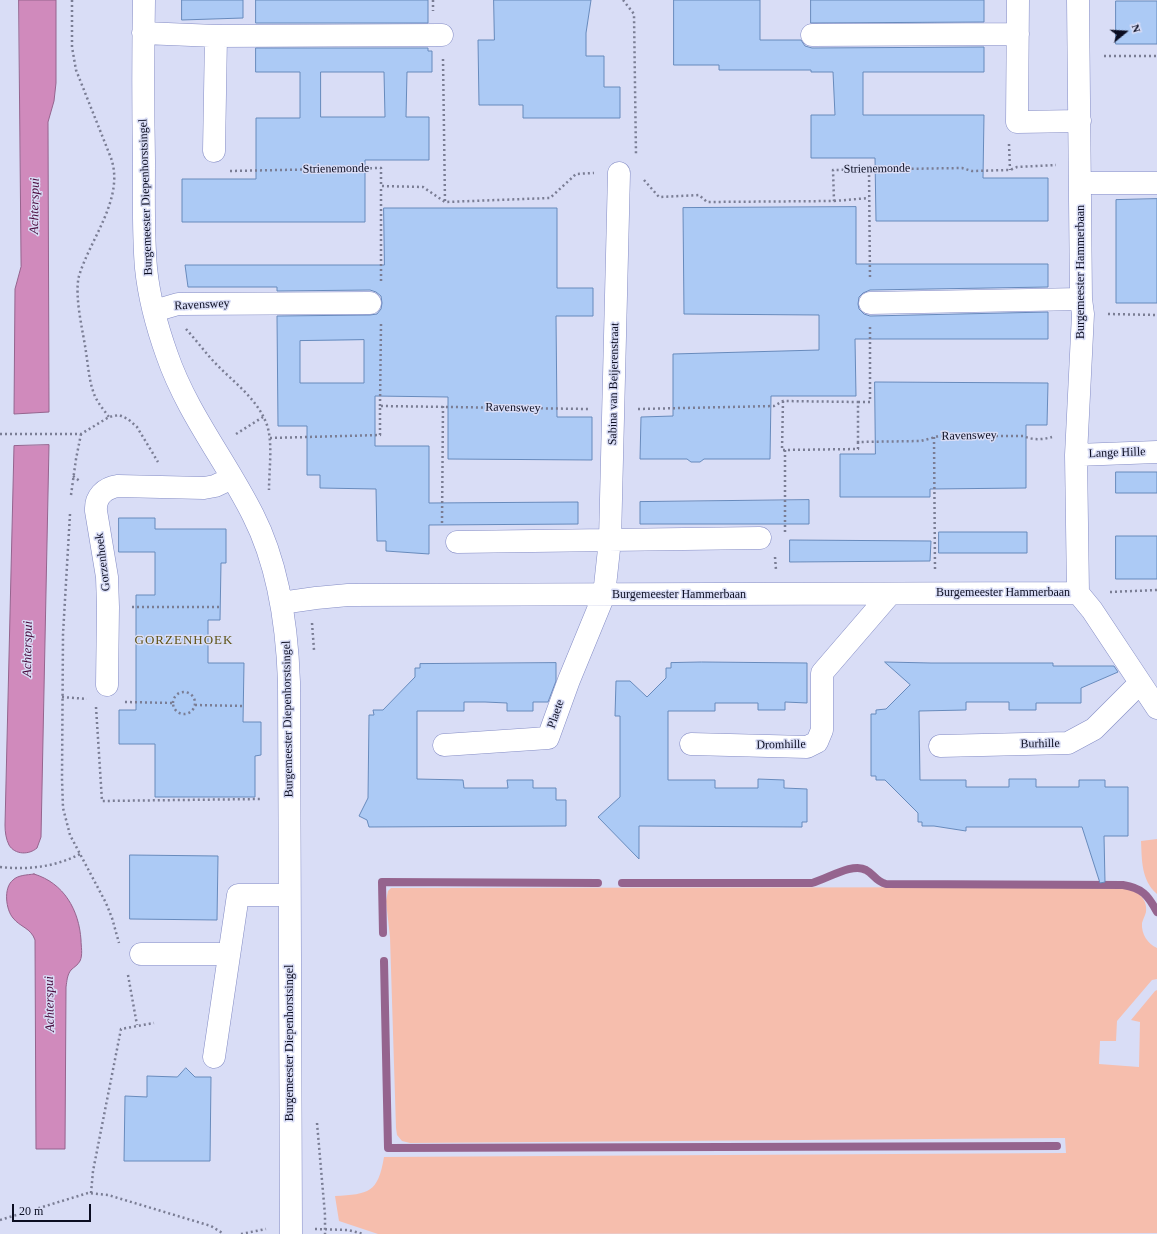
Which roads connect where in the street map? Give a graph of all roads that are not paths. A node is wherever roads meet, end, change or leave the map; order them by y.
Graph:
1 (144, 0) edge
2 (1018, 0) edge
3 (1078, 0) edge
4 (143, 33) junction
5 (1018, 34) junction
6 (442, 35) road end
7 (812, 35) dead end
8 (216, 36) junction
9 (1080, 121) junction
10 (214, 151) road end
11 (627, 173) road end
12 (1080, 173) junction
13 (1157, 183) edge
14 (370, 303) dead end
15 (870, 303) dead end
16 (1082, 306) junction
17 (154, 311) junction
18 (1157, 452) edge
19 (1076, 455) junction
20 (232, 478) junction
21 (610, 540) junction
22 (457, 542) road end
23 (767, 544) road end
24 (1078, 592) junction
25 (890, 594) junction
26 (604, 595) junction
27 (281, 603) junction
28 (1140, 683) junction
29 (101, 693) road end
30 (1157, 708) edge
31 (691, 744) dead end
32 (444, 745) dead end
33 (940, 746) dead end
34 (289, 895) junction
35 (141, 954) dead end
36 (229, 954) junction
37 (214, 1057) dead end
38 (291, 1231) edge

1 - 4 street, Burgemeester Diepenhorstsingel
2 - 5 street
3 - 9 street, Burgemeester Hammerbaan
4 - 8 street
4 - 17 street, Burgemeester Diepenhorstsingel
5 - 7 street
5 - 9 street
6 - 8 street
8 - 10 street
9 - 12 street, Burgemeester Hammerbaan
11 - 21 street, Sabina van Beijerenstraat
12 - 13 street
12 - 16 street, Burgemeester Hammerbaan
14 - 17 street, Ravenswey
15 - 16 street
16 - 19 street, Burgemeester Hammerbaan
17 - 20 street, Burgemeester Diepenhorstsingel
18 - 19 street, Lange Hille
19 - 24 street, Burgemeester Hammerbaan
20 - 27 street, Burgemeester Diepenhorstsingel
20 - 29 street, Gorzenhoek
21 - 22 street
21 - 23 street
21 - 26 street, Sabina van Beijerenstraat
24 - 25 street, Burgemeester Hammerbaan
24 - 28 street, Burgemeester Hammerbaan
25 - 26 street, Burgemeester Hammerbaan
25 - 31 street, Dromhille
26 - 27 street, Burgemeester Hammerbaan
26 - 32 street, Plaete
27 - 34 street, Burgemeester Diepenhorstsingel
28 - 30 street, Burgemeester Hammerbaan
28 - 33 street, Burhille
34 - 36 street
34 - 38 street, Burgemeester Diepenhorstsingel
35 - 36 street
36 - 37 street

